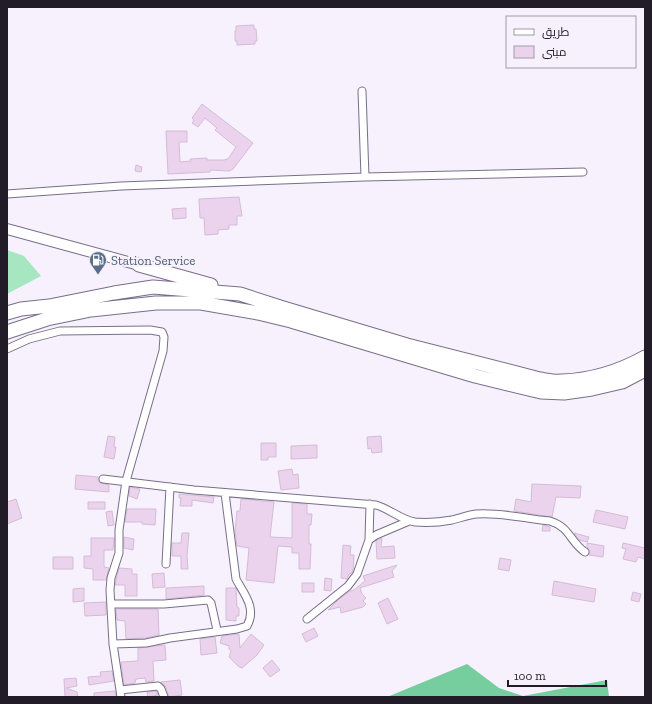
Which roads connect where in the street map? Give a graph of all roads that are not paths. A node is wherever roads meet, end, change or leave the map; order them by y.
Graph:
1 (362, 91) dead end
2 (583, 172) dead end
3 (365, 177) junction
4 (7, 194) edge
5 (7, 229) edge
6 (139, 265) junction
7 (153, 287) junction
8 (240, 294) junction
9 (186, 303) junction
10 (7, 313) edge
11 (7, 332) edge
12 (7, 349) edge
13 (645, 357) edge
14 (645, 370) edge
15 (104, 479) dead end
16 (126, 481) junction
17 (170, 487) junction
18 (225, 493) junction
19 (370, 504) junction
20 (409, 521) junction
21 (370, 540) junction
22 (585, 552) dead end
23 (166, 564) dead end
24 (111, 604) junction
25 (306, 619) dead end
26 (217, 630) junction
27 (113, 644) junction
28 (120, 693) edge
29 (164, 697) edge

1 - 3 street
2 - 3 street
3 - 4 street
5 - 6 main road
6 - 7 highway
6 - 8 highway
7 - 8 highway
7 - 9 highway
7 - 10 highway
8 - 13 highway
9 - 11 highway
9 - 14 highway
12 - 16 street
15 - 16 street
16 - 17 street
16 - 24 street
17 - 18 street
17 - 23 street
18 - 19 street
18 - 26 street
19 - 20 street
19 - 21 street
20 - 21 street
20 - 22 street
21 - 25 street
24 - 26 street
24 - 27 street
26 - 27 street
27 - 28 street
28 - 29 street

